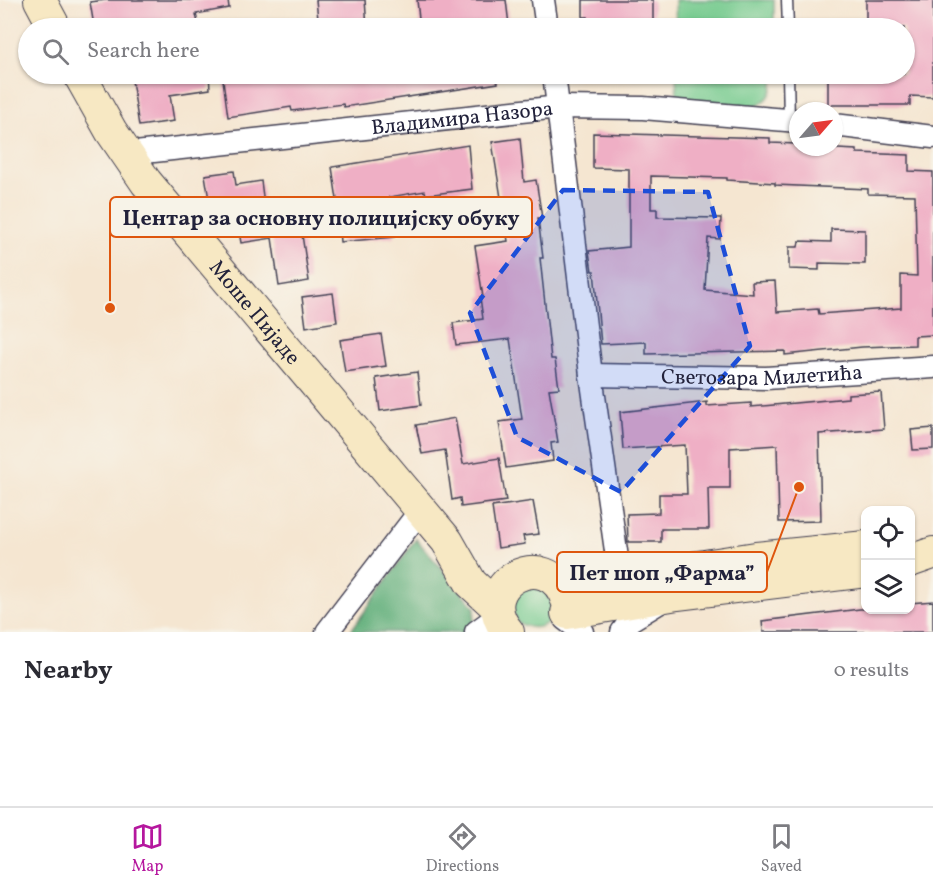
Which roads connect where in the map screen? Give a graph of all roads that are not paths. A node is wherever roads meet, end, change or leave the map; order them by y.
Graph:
1 (40, 0) edge
2 (543, 0) edge
3 (787, 0) edge
4 (50, 18) edge
5 (546, 18) edge
6 (788, 18) edge
7 (85, 84) edge
8 (556, 84) edge
9 (789, 84) edge
10 (791, 102) edge
11 (559, 107) junction
12 (789, 121) edge
13 (843, 126) edge
14 (933, 136) edge
15 (126, 154) junction
16 (933, 367) edge
17 (591, 375) junction
18 (420, 511) junction
19 (933, 540) edge
20 (447, 541) junction
21 (915, 542) edge
22 (861, 548) edge
23 (933, 553) edge
24 (913, 560) edge
25 (861, 571) edge
26 (515, 577) junction
27 (620, 579) junction
28 (558, 582) junction
29 (676, 594) junction
30 (495, 622) edge
31 (568, 624) edge
32 (327, 632) edge
33 (622, 632) edge

1 - 4 street
2 - 5 street
3 - 6 lane
7 - 15 street, Моше Пијаде
8 - 11 street
9 - 10 lane
11 - 12 street, Владимира Назора
11 - 15 street, Владимира Назора
11 - 17 street
13 - 14 street
15 - 18 street, Моше Пијаде
16 - 17 street, Светозара Милетића
17 - 27 street
18 - 20 street, Моше Пијаде
18 - 32 street
19 - 21 street
20 - 26 street, Моше Пијаде
20 - 30 street, Моше Пијаде
22 - 27 street
23 - 24 street
25 - 29 street
26 - 28 street
26 - 30 street
27 - 28 street
28 - 31 street
29 - 31 street
29 - 33 street

